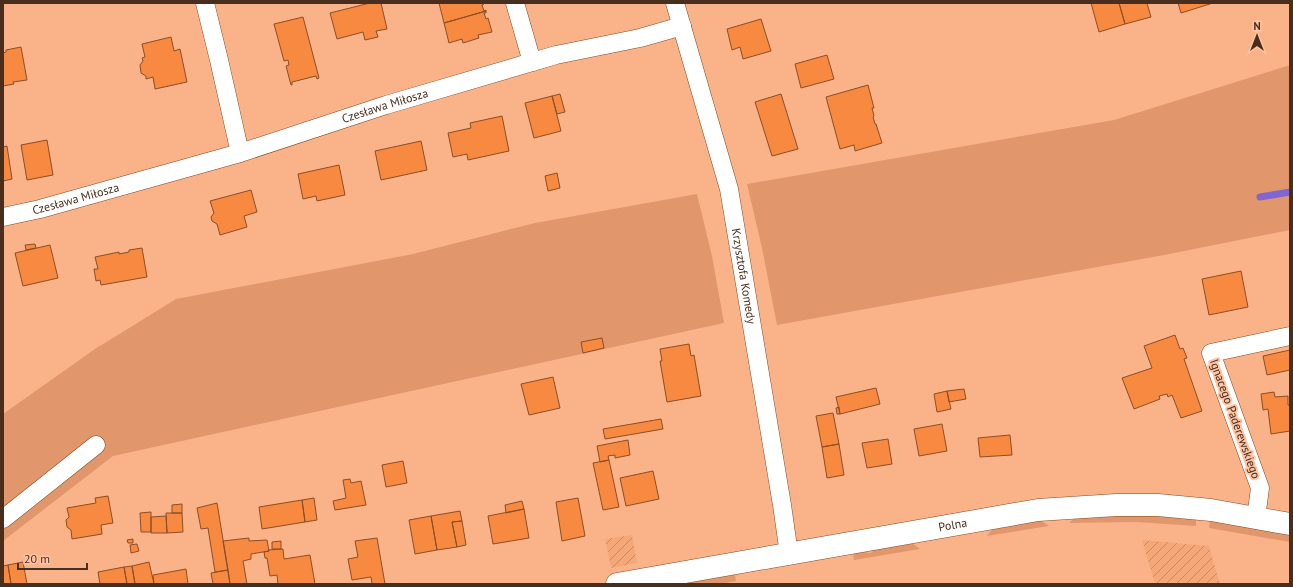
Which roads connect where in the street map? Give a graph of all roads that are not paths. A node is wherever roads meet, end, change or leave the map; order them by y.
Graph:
1 (205, 3) edge
2 (515, 3) edge
3 (675, 3) edge
4 (682, 26) junction
5 (532, 62) junction
6 (240, 153) junction
7 (3, 217) edge
8 (1290, 336) edge
9 (96, 445) dead end
10 (1256, 518) junction
11 (3, 519) edge
12 (1290, 524) edge
13 (789, 554) junction
14 (617, 584) edge

1 - 6 street
2 - 5 street
3 - 4 street, Krzysztofa Komedy
4 - 5 street, Czesława Miłosza
4 - 13 street, Krzysztofa Komedy
5 - 6 street, Czesława Miłosza
6 - 7 street, Czesława Miłosza
8 - 10 street, Ignacego Paderewskiego
9 - 11 street
10 - 12 street, Polna
10 - 13 street, Polna
13 - 14 street, Polna

